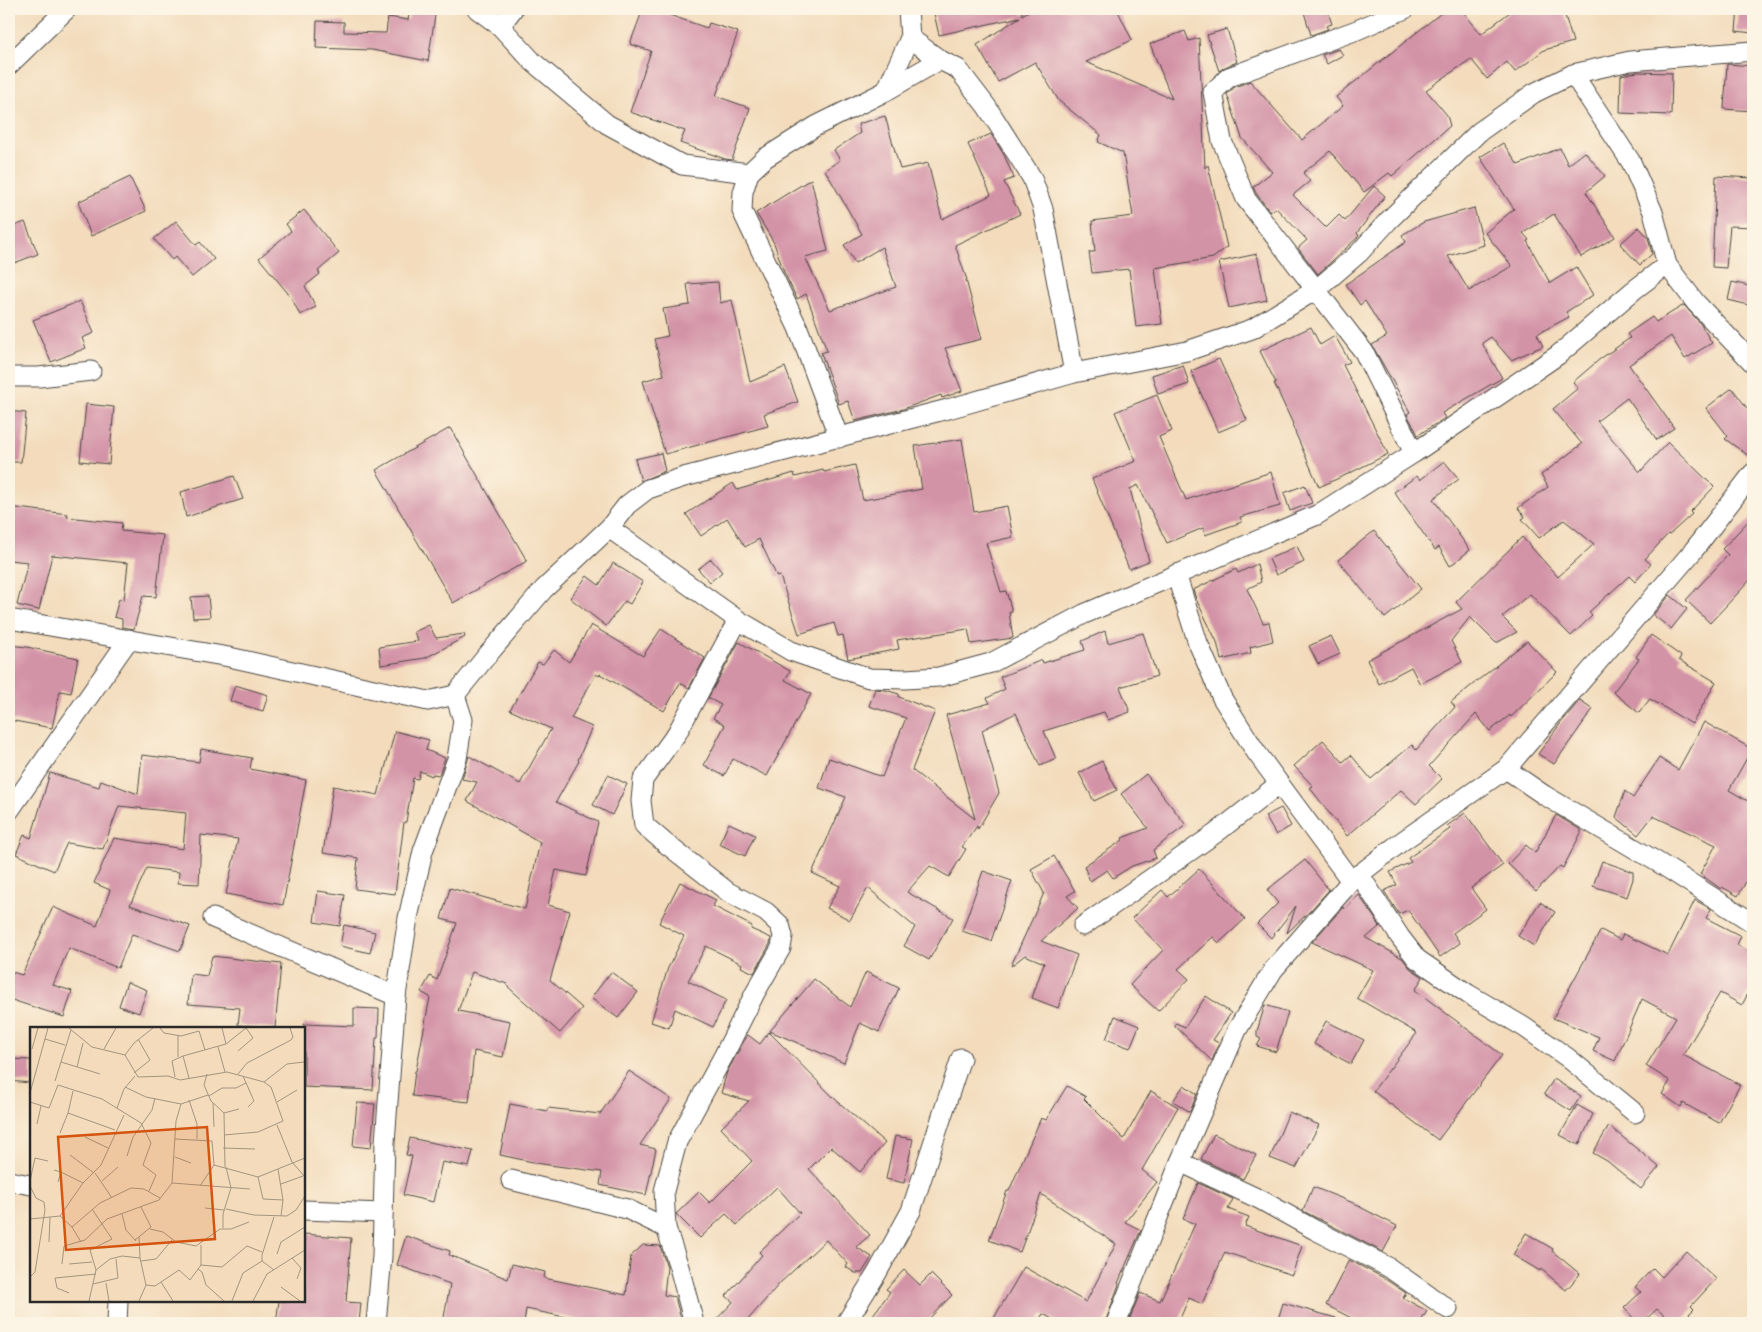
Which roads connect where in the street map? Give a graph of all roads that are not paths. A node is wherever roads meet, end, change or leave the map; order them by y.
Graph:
1 (67, 9) edge
2 (477, 9) edge
3 (513, 9) edge
4 (908, 9) edge
5 (1405, 9) edge
6 (500, 26) junction
7 (910, 38) junction
8 (1753, 51) edge
9 (940, 60) junction
10 (9, 65) edge
11 (1573, 74) junction
12 (886, 91) junction
13 (748, 173) junction
14 (1667, 265) junction
15 (1317, 289) junction
16 (1753, 364) edge
17 (91, 371) dead end
18 (1074, 373) junction
19 (9, 377) edge
20 (839, 438) junction
21 (1414, 453) junction
22 (1753, 473) edge
23 (609, 528) junction
24 (1176, 574) junction
25 (9, 619) edge
26 (738, 620) junction
27 (129, 639) junction
28 (455, 696) junction
29 (1506, 769) junction
30 (1279, 784) junction
31 (9, 811) edge
32 (1355, 878) junction
33 (213, 918) dead end
34 (1752, 919) edge
35 (1083, 926) dead end
36 (396, 996) junction
37 (961, 1058) dead end
38 (1635, 1113) dead end
39 (1180, 1162) junction
40 (511, 1180) dead end
41 (9, 1181) edge
42 (30, 1185) edge
43 (305, 1210) edge
44 (383, 1213) junction
45 (666, 1228) junction
46 (118, 1302) edge
47 (1448, 1309) dead end
48 (117, 1323) edge
49 (376, 1323) edge
50 (694, 1323) edge
51 (846, 1323) edge
52 (1116, 1323) edge

1 - 10 street
2 - 6 street
3 - 6 street
4 - 7 street
5 - 15 street
6 - 13 street
7 - 9 street
7 - 12 street
8 - 11 street
9 - 12 street
9 - 18 street
11 - 14 street
11 - 15 street
12 - 13 street
13 - 20 street
14 - 16 street
14 - 21 street
15 - 18 street
15 - 21 street
17 - 19 street
18 - 20 street
20 - 23 street
21 - 24 street
22 - 29 street
23 - 26 street
23 - 28 street
24 - 26 street
24 - 30 street
25 - 27 street
26 - 45 street
27 - 28 street
27 - 31 street
28 - 36 street
29 - 32 street
29 - 34 street
30 - 32 street
30 - 35 street
32 - 38 street
32 - 39 street
33 - 36 street
36 - 44 street
37 - 51 street
39 - 47 street
39 - 52 street
40 - 45 street
41 - 42 street
43 - 44 street
44 - 49 street
45 - 50 street
46 - 48 street

